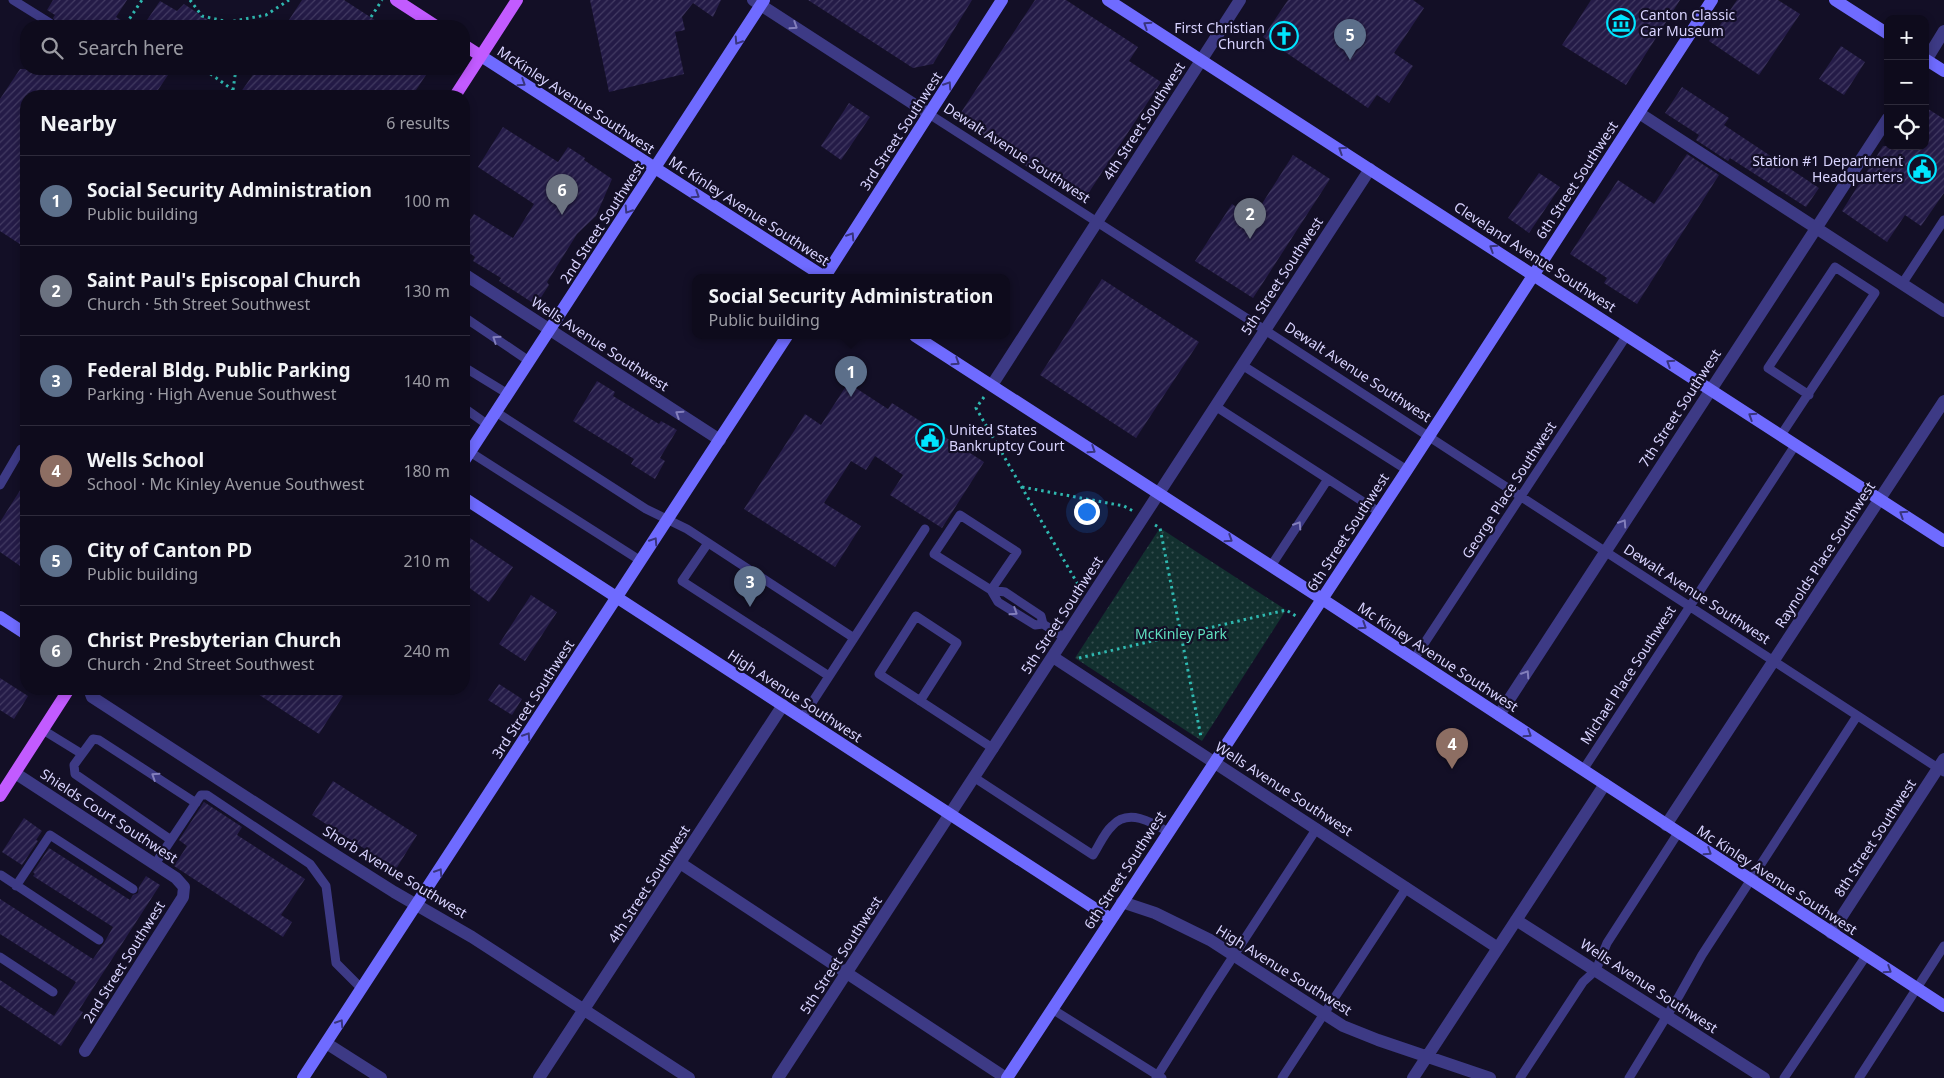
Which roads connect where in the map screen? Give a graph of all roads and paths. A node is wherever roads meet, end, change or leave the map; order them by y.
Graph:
1 (13, 0) edge
2 (142, 0) edge
3 (190, 0) edge
4 (289, 0) edge
5 (382, 0) edge
6 (396, 0) edge
7 (517, 0) edge
8 (1002, 0) edge
9 (1108, 0) edge
10 (1240, 0) edge
11 (1712, 0) edge
12 (1835, 0) edge
13 (759, 2) edge
14 (371, 18) dead end
15 (45, 20) edge
16 (129, 20) edge
17 (220, 20) edge
18 (240, 20) edge
19 (427, 20) edge
20 (1884, 31) edge
21 (1944, 31) edge
22 (470, 49) edge
23 (1929, 55) edge
24 (481, 56) junction
25 (1202, 60) junction
26 (1929, 62) edge
27 (1944, 71) edge
28 (470, 73) edge
29 (212, 75) edge
30 (235, 75) edge
31 (469, 75) edge
32 (233, 90) joint
33 (459, 90) edge
34 (1639, 113) junction
35 (930, 114) junction
36 (1884, 124) edge
37 (655, 169) junction
38 (1370, 169) junction
39 (1944, 220) edge
40 (1096, 223) junction
41 (1815, 227) junction
42 (819, 274) edge
43 (828, 274) edge
44 (1534, 275) junction
45 (470, 278) edge
46 (1902, 284) junction
47 (1944, 311) edge
48 (470, 321) edge
49 (550, 330) junction
50 (1264, 330) junction
51 (1627, 335) junction
52 (785, 339) edge
53 (920, 339) edge
54 (529, 361) junction
55 (1242, 365) junction
56 (470, 371) edge
57 (992, 385) junction
58 (1711, 389) junction
59 (508, 394) junction
60 (1809, 394) junction
61 (1944, 401) edge
62 (1215, 406) junction
63 (470, 412) edge
64 (496, 412) junction
65 (488, 425) junction
66 (1782, 435) junction
67 (1429, 436) junction
68 (720, 440) junction
69 (1796, 444) junction
70 (20, 452) edge
71 (470, 452) edge
72 (470, 459) edge
73 (1407, 470) junction
74 (1328, 479) junction
75 (0, 486) edge
76 (1022, 487) junction
77 (1159, 493) junction
78 (1521, 497) junction
79 (1880, 499) junction
80 (470, 502) edge
81 (1379, 512) junction
82 (1143, 517) junction
83 (668, 520) junction
84 (925, 529) dead end
85 (1944, 541) edge
86 (708, 543) junction
87 (1605, 552) junction
88 (641, 560) junction
89 (1271, 566) junction
90 (991, 590) junction
91 (616, 598) junction
92 (1322, 599) junction
93 (1088, 602) junction
94 (1691, 607) junction
95 (0, 616) edge
96 (1307, 622) junction
97 (20, 630) edge
98 (1181, 634) junction
99 (854, 638) junction
100 (1065, 638) junction
101 (1053, 657) junction
102 (1414, 659) junction
103 (1773, 661) junction
104 (1066, 666) junction
105 (829, 676) junction
106 (66, 695) edge
107 (91, 695) edge
108 (920, 701) junction
109 (783, 705) junction
110 (1499, 715) junction
111 (1857, 716) junction
112 (802, 718) junction
113 (43, 730) junction
114 (994, 749) junction
115 (82, 754) junction
116 (1217, 758) junction
117 (1942, 767) edge
118 (1583, 770) junction
119 (15, 773) junction
120 (975, 778) junction
121 (1605, 784) junction
122 (0, 796) edge
123 (196, 803) junction
124 (951, 814) junction
125 (1666, 825) junction
126 (1317, 828) junction
127 (1168, 832) junction
128 (1678, 833) junction
129 (172, 840) junction
130 (680, 863) junction
131 (155, 864) junction
132 (0, 875) edge
133 (1751, 880) junction
134 (16, 886) junction
135 (184, 887) joint
136 (1407, 887) junction
137 (133, 890) dead end
138 (1122, 902) junction
139 (418, 904) junction
140 (1110, 919) junction
141 (1516, 920) junction
142 (1831, 933) junction
143 (99, 940) dead end
144 (1944, 946) edge
145 (1498, 948) junction
146 (0, 956) edge
147 (1234, 956) junction
148 (1866, 956) junction
149 (1596, 970) junction
150 (847, 972) junction
151 (1916, 988) junction
152 (362, 989) junction
153 (53, 992) dead end
154 (1944, 1006) edge
155 (584, 1009) junction
156 (1052, 1009) junction
157 (1324, 1013) junction
158 (1668, 1016) junction
159 (326, 1043) junction
160 (85, 1051) dead end
161 (1427, 1056) junction
162 (1159, 1077) edge
163 (303, 1078) edge
164 (381, 1078) edge
165 (539, 1078) edge
166 (689, 1078) edge
167 (778, 1078) edge
168 (1006, 1078) edge
169 (1282, 1078) edge
170 (1413, 1078) edge
171 (1490, 1078) edge
172 (1520, 1078) edge
173 (1629, 1078) edge
174 (1764, 1078) edge
175 (1784, 1078) edge
176 (1859, 1078) edge

1 - 15 lane
2 - 16 path
3 - 17 path
4 - 18 path
5 - 14 path
6 - 19 main road
7 - 24 main road
35 -> 8 street, 3rd Street Southwest
25 -> 9 street, Cleveland Avenue Southwest
10 - 25 street, 4th Street Southwest
11 - 34 street, 6th Street Southwest
12 - 20 street
13 -> 35 street, Dewalt Avenue Southwest
13 -> 37 street, 2nd Street Southwest
21 - 23 street
22 - 24 main road
24 - 28 main road
24 -> 37 street, McKinley Avenue Southwest
38 -> 25 street, Cleveland Avenue Southwest
25 - 40 street, 4th Street Southwest
26 - 27 street
29 - 32 path
30 - 32 path
31 - 33 main road
34 - 41 street
34 - 44 street, 6th Street Southwest
35 - 40 lane, Dewalt Avenue Southwest
43 -> 35 street, 3rd Street Southwest
36 - 41 street, 7th Street Southwest
37 -> 42 street, Mc Kinley Avenue Southwest
37 -> 49 street, 2nd Street Southwest
44 -> 38 street, Cleveland Avenue Southwest
38 - 50 street, 5th Street Southwest
39 - 46 lane
40 - 50 lane, Dewalt Avenue Southwest
40 - 57 street, 4th Street Southwest
41 - 46 street
41 - 58 street, 7th Street Southwest
44 - 51 street, Cleveland Avenue Southwest
44 - 67 street, 6th Street Southwest
45 - 49 street, Wells Avenue Southwest
46 - 47 street
54 -> 48 lane
49 - 54 street, 2nd Street Southwest
68 -> 49 street, Wells Avenue Southwest
50 - 55 street, 5th Street Southwest
50 - 67 lane, Dewalt Avenue Southwest
58 -> 51 street, Cleveland Avenue Southwest
51 - 78 lane, George Place Southwest
52 - 68 street, 3rd Street Southwest
53 -> 57 street, Mc Kinley Avenue Southwest
54 - 59 street, 2nd Street Southwest
55 - 62 street, 5th Street Southwest
55 - 73 lane
56 - 59 lane
57 - 76 path
57 -> 77 street, Mc Kinley Avenue Southwest
66 -> 58 street, Cleveland Avenue Southwest
87 -> 58 street, 7th Street Southwest
59 - 64 street, 2nd Street Southwest
60 - 60 lane
60 - 66 lane
61 - 79 street, Raynolds Place Southwest
62 - 74 lane
62 - 77 street, 5th Street Southwest
63 - 65 lane
64 - 65 street, 2nd Street Southwest
64 - 83 lane
65 - 71 street, 2nd Street Southwest
66 - 69 street, Cleveland Avenue Southwest
67 - 73 street, 6th Street Southwest
67 - 78 lane, Dewalt Avenue Southwest
68 - 83 street, 3rd Street Southwest
69 - 79 street, Cleveland Avenue Southwest
69 - 94 lane, Michael Place Southwest
70 - 75 lane
72 - 88 lane
73 - 81 street, 6th Street Southwest
74 - 81 lane
89 -> 74 lane
76 - 82 path
76 - 93 path
77 - 82 street, 5th Street Southwest
77 -> 89 street, Mc Kinley Avenue Southwest
78 - 87 lane, Dewalt Avenue Southwest
78 - 102 lane, George Place Southwest
85 -> 79 street, Cleveland Avenue Southwest
79 - 103 street, Raynolds Place Southwest
80 - 91 street, High Avenue Southwest
81 - 92 street, 6th Street Southwest
82 - 93 street, 5th Street Southwest
82 - 98 path
83 - 86 lane
88 -> 83 street, 3rd Street Southwest
84 - 99 lane
86 - 99 lane
86 - 105 lane
87 - 94 lane, Dewalt Avenue Southwest
110 -> 87 street, 7th Street Southwest
88 - 91 street, 3rd Street Southwest
89 - 92 street, Mc Kinley Avenue Southwest
90 - 90 lane
90 - 100 lane
91 - 109 street, High Avenue Southwest
139 -> 91 street, 3rd Street Southwest
92 - 96 street, 6th Street Southwest
92 -> 102 street, Mc Kinley Avenue Southwest
93 - 100 street, 5th Street Southwest
94 - 103 lane, Dewalt Avenue Southwest
94 - 118 lane, Michael Place Southwest
95 - 97 street
96 - 98 path
96 - 116 street, 6th Street Southwest
98 - 104 path
98 - 116 path
99 - 105 lane
100 - 101 street, 5th Street Southwest
101 - 104 street, Wells Avenue Southwest
101 - 114 street, 5th Street Southwest
102 - 110 street, Mc Kinley Avenue Southwest
103 - 111 lane, Dewalt Avenue Southwest
103 - 125 street, Raynolds Place Southwest
104 - 116 street, Wells Avenue Southwest
105 - 112 lane
106 - 113 main road
107 - 139 street, Shorb Avenue Southwest
108 - 108 lane
108 - 114 lane
109 - 112 street, High Avenue Southwest
109 - 130 street, 4th Street Southwest
110 -> 118 street, Mc Kinley Avenue Southwest
111 - 117 lane, Dewalt Avenue Southwest
111 - 133 lane
112 - 124 street, High Avenue Southwest
113 - 115 lane
113 - 119 main road
114 - 120 street, 5th Street Southwest
123 -> 115 lane
115 - 129 lane
116 - 126 street, Wells Avenue Southwest
116 - 127 street, 6th Street Southwest
117 - 142 street, 8th Street Southwest
118 - 121 street, Mc Kinley Avenue Southwest
119 - 122 main road
119 - 131 street, Shields Court Southwest
120 - 124 street, 5th Street Southwest
120 - 127 lane
121 - 125 street, Mc Kinley Avenue Southwest
121 - 141 street
123 - 129 lane
123 - 152 lane
124 - 140 street, High Avenue Southwest
124 - 150 street, 5th Street Southwest
125 - 128 street, Mc Kinley Avenue Southwest
126 - 136 street, Wells Avenue Southwest
126 - 147 lane
127 - 138 street, 6th Street Southwest
128 -> 133 street, Mc Kinley Avenue Southwest
128 - 149 lane
129 - 131 lane
130 - 150 street
130 - 155 street, 4th Street Southwest
131 - 135 street, Shields Court Southwest
132 - 134 lane
133 - 142 street, Mc Kinley Avenue Southwest
133 - 158 lane
134 - 137 lane
134 - 143 lane
135 - 160 street, 2nd Street Southwest
136 - 145 street, Wells Avenue Southwest
136 - 157 lane
138 - 140 street, 6th Street Southwest
138 - 147 street, High Avenue Southwest
139 - 152 street, 3rd Street Southwest
139 - 155 street, Shorb Avenue Southwest
140 - 156 street, 6th Street Southwest
141 - 145 street
141 - 149 street, Wells Avenue Southwest
142 - 148 street, Mc Kinley Avenue Southwest
144 - 151 lane
145 - 161 street
146 - 153 lane
147 - 157 street, High Avenue Southwest
147 - 162 lane
148 -> 151 street, Mc Kinley Avenue Southwest
148 - 175 lane
149 - 158 street, Wells Avenue Southwest
149 - 172 lane
150 - 167 street, 5th Street Southwest
150 - 168 street
151 - 154 street, Mc Kinley Avenue Southwest
151 - 176 lane
159 -> 152 street, 3rd Street Southwest
155 - 165 street, 4th Street Southwest
155 - 166 street, Shorb Avenue Southwest
156 - 162 lane
156 - 168 street, 6th Street Southwest
157 - 161 street, High Avenue Southwest
157 - 169 lane
158 - 173 lane
158 - 174 street, Wells Avenue Southwest
159 - 163 street, 3rd Street Southwest
159 - 164 street
161 - 170 street
161 - 171 street, High Avenue Southwest

